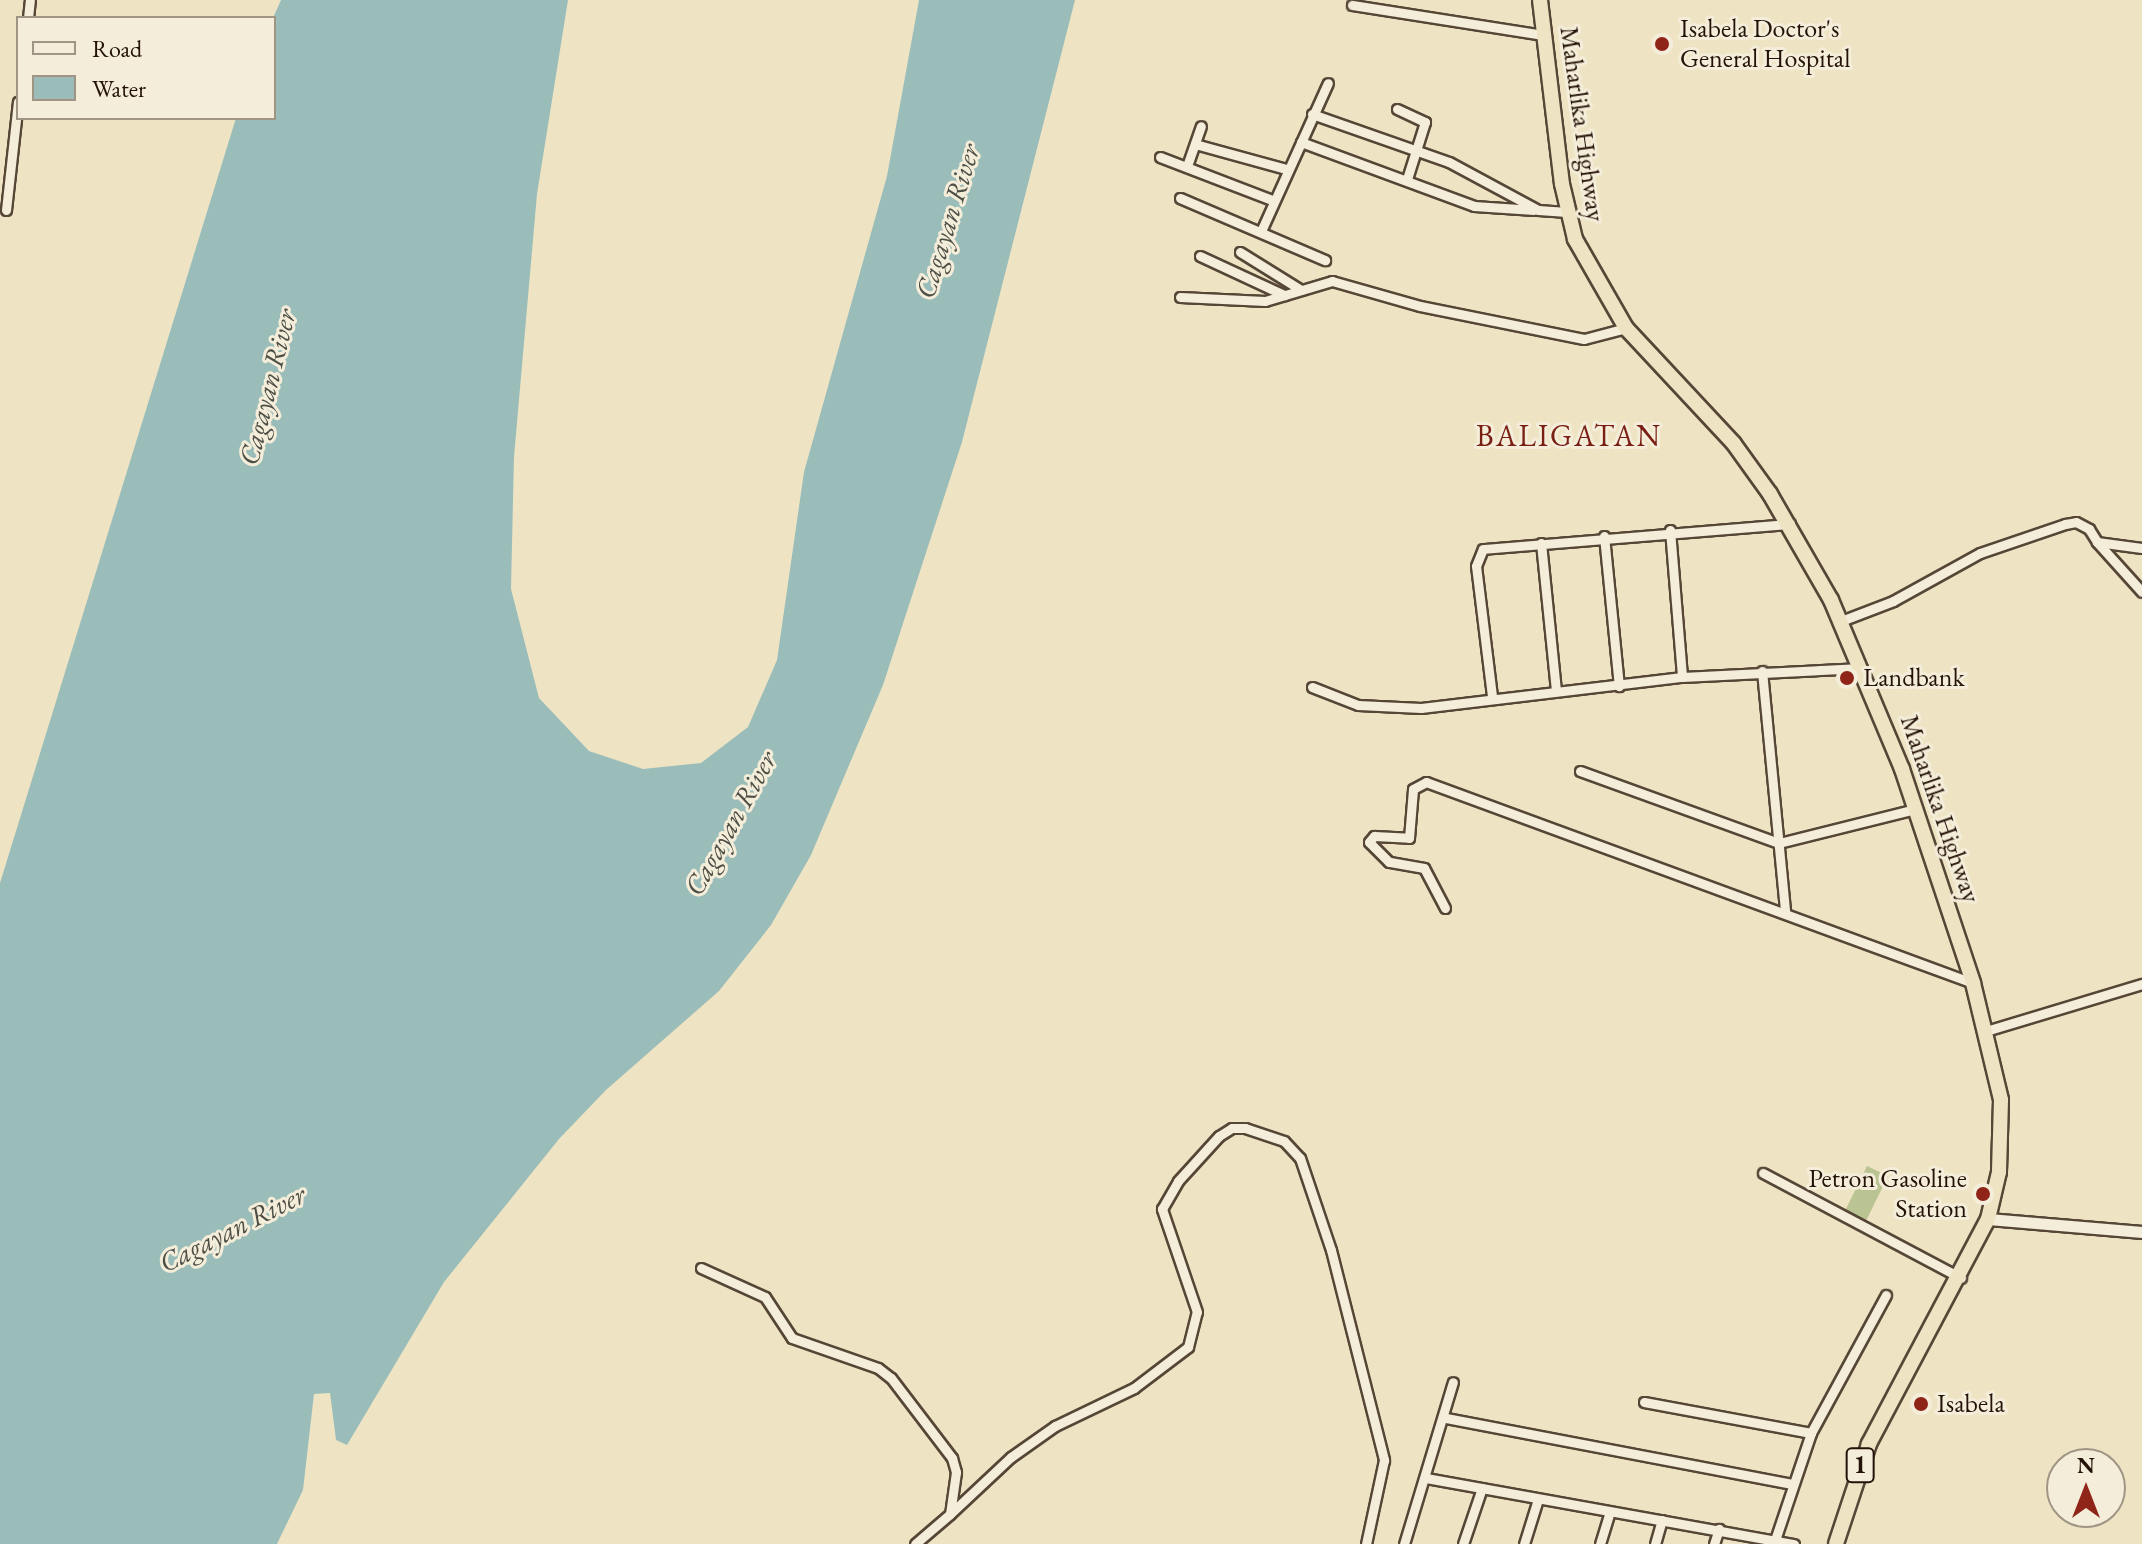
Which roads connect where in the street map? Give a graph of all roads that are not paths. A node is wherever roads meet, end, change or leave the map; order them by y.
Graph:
1 (1540, 0) edge
2 (1352, 5) dead end
3 (1544, 35) junction
4 (1328, 83) dead end
5 (1397, 109) dead end
6 (1312, 114) junction
7 (16, 120) edge
8 (1201, 126) dead end
9 (1301, 142) junction
10 (1195, 144) junction
11 (1417, 151) junction
12 (1160, 157) dead end
13 (1187, 166) junction
14 (1286, 169) junction
15 (1407, 179) junction
16 (1180, 198) dead end
17 (1272, 200) junction
18 (6, 210) dead end
19 (1538, 210) junction
20 (1567, 212) junction
21 (1262, 229) junction
22 (1240, 252) dead end
23 (1200, 256) dead end
24 (1325, 260) dead end
25 (1301, 290) junction
26 (1284, 295) junction
27 (1180, 297) dead end
28 (1626, 328) junction
29 (1790, 524) junction
30 (1670, 530) junction
31 (1604, 536) junction
32 (2097, 542) junction
33 (1541, 543) junction
34 (2142, 548) edge
35 (2142, 592) edge
36 (1841, 621) junction
37 (1863, 668) junction
38 (1762, 671) junction
39 (1682, 677) junction
40 (1619, 686) junction
41 (1312, 687) dead end
42 (1556, 690) junction
43 (1492, 696) junction
44 (1580, 771) dead end
45 (1915, 809) junction
46 (1779, 843) junction
47 (1445, 908) dead end
48 (1785, 912) junction
49 (1973, 983) junction
50 (2142, 984) edge
51 (1986, 1031) junction
52 (1763, 1173) dead end
53 (1988, 1219) junction
54 (2142, 1232) edge
55 (701, 1268) dead end
56 (1961, 1278) junction
57 (1886, 1295) dead end
58 (1453, 1382) dead end
59 (1644, 1402) dead end
60 (1446, 1418) junction
61 (1811, 1433) junction
62 (1426, 1478) junction
63 (1791, 1484) junction
64 (1482, 1488) junction
65 (1538, 1499) junction
66 (1610, 1511) junction
67 (950, 1514) junction
68 (1662, 1520) junction
69 (1719, 1529) junction
70 (1774, 1542) edge
71 (915, 1544) edge
72 (1366, 1544) edge
73 (1404, 1544) edge
74 (1463, 1544) edge
75 (1524, 1544) edge
76 (1600, 1544) edge
77 (1655, 1544) edge
78 (1714, 1544) edge
79 (1794, 1544) edge
80 (1836, 1544) edge

1 - 3 highway, Maharlika Highway / 1
2 - 3 street
3 - 20 highway, Maharlika Highway / 1
4 - 6 street
5 - 11 street
6 - 9 street
6 - 11 street
7 - 18 street
8 - 10 street
9 - 14 street
9 - 15 street
10 - 13 street
10 - 14 street
11 - 15 street
11 - 19 street
12 - 13 street
13 - 17 street
14 - 17 street
15 - 19 street
16 - 21 street
17 - 21 street
19 - 20 street
20 - 28 highway, Maharlika Highway / 1
21 - 24 street
22 - 25 street
23 - 26 street
25 - 26 street
25 - 28 street
26 - 27 street
28 - 29 highway, Maharlika Highway / 1
29 - 30 street
29 - 36 highway, Maharlika Highway / 1
30 - 31 street
30 - 39 street
31 - 33 street
31 - 40 street
32 - 34 street
32 - 35 street
32 - 36 street
33 - 42 street
33 - 43 street
36 - 37 highway, Maharlika Highway / 1
37 - 38 street
37 - 45 highway, Maharlika Highway / 1
38 - 39 street
38 - 46 street
39 - 40 street
40 - 42 street
41 - 43 street
42 - 43 street
44 - 46 street
45 - 46 street
45 - 49 highway, Maharlika Highway / 1
46 - 48 street
47 - 48 street
48 - 49 street
49 - 51 highway, Maharlika Highway / 1
50 - 51 street
51 - 53 highway, Maharlika Highway / 1
52 - 56 street
53 - 54 street
53 - 56 highway, Maharlika Highway / 1
55 - 67 street
56 - 80 highway, Maharlika Highway / 1
57 - 61 street
58 - 60 street
59 - 61 street
60 - 62 street
60 - 63 street
61 - 63 street
62 - 64 street
62 - 73 street
63 - 70 street
64 - 65 street
64 - 74 street
65 - 66 street
65 - 75 street
66 - 68 street
66 - 76 street
67 - 71 street
67 - 72 street
68 - 69 street
68 - 77 street
69 - 70 street
69 - 78 street
70 - 79 street

